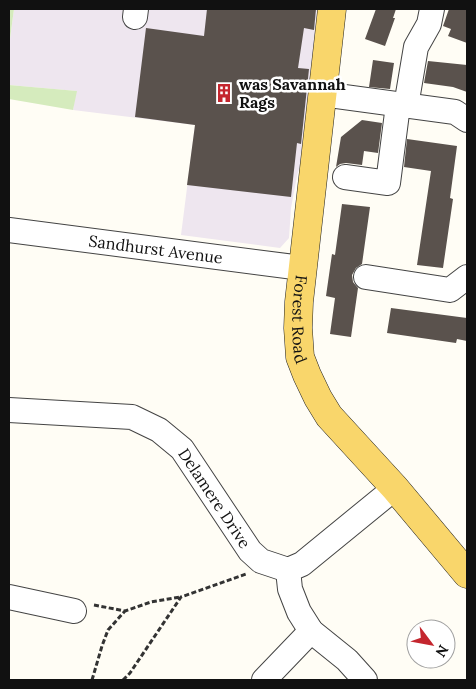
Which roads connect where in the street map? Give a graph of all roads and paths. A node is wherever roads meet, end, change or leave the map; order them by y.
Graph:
1 (332, 9) edge
2 (432, 9) edge
3 (322, 94) junction
4 (402, 105) junction
5 (467, 120) edge
6 (345, 177) dead end
7 (9, 230) edge
8 (302, 268) junction
9 (366, 277) dead end
10 (467, 277) edge
11 (9, 410) edge
12 (395, 488) junction
13 (261, 561) junction
14 (288, 570) junction
15 (467, 574) edge
16 (9, 596) edge
17 (181, 597) junction
18 (74, 611) joint
19 (124, 611) junction
20 (311, 630) junction
21 (92, 680) edge
22 (123, 680) edge
23 (264, 680) edge
24 (365, 680) edge

1 - 3 main road, Forest Road
2 - 4 street
3 - 4 street
3 - 8 main road, Forest Road
4 - 5 street
4 - 6 street
7 - 8 street, Sandhurst Avenue
8 - 12 main road, Forest Road
9 - 10 street
11 - 13 street, Delamere Drive
12 - 14 street
12 - 15 main road, Forest Road
13 - 14 street, Delamere Drive
13 - 17 path
14 - 20 street
16 - 18 street
17 - 19 path
17 - 22 path
18 - 19 path
19 - 21 path
20 - 23 street
20 - 24 street

